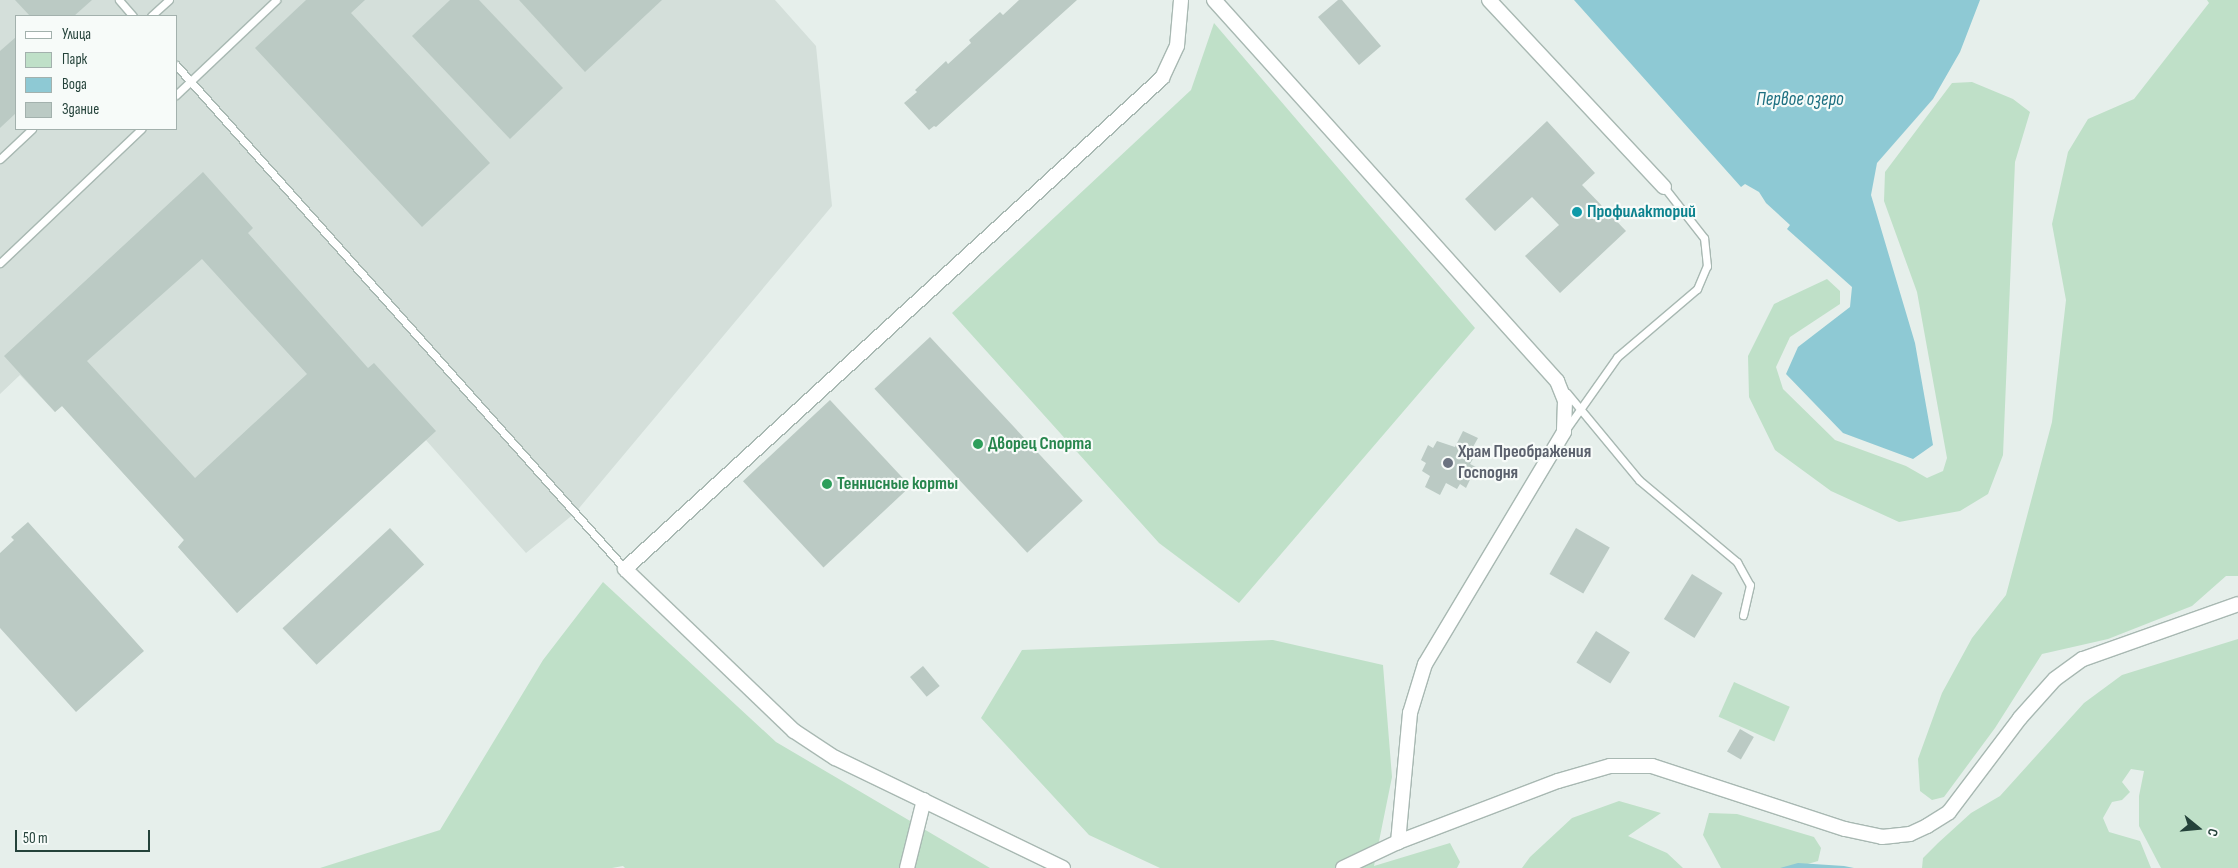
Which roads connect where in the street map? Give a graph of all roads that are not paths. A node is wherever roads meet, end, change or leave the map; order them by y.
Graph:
1 (119, 0) edge
2 (168, 0) edge
3 (276, 0) edge
4 (1181, 0) edge
5 (1214, 0) edge
6 (1489, 0) edge
7 (132, 15) edge
8 (152, 15) edge
9 (178, 67) edge
10 (191, 81) junction
11 (178, 93) edge
12 (31, 130) edge
13 (140, 130) edge
14 (0, 159) edge
15 (1664, 188) joint
16 (0, 263) edge
17 (1557, 381) junction
18 (1579, 408) junction
19 (1564, 432) junction
20 (625, 569) junction
21 (2238, 604) edge
22 (1743, 615) dead end
23 (924, 800) junction
24 (1398, 842) junction
25 (907, 868) edge
26 (1064, 868) edge
27 (1343, 868) edge

1 - 7 lane
2 - 8 lane
3 - 10 lane
4 - 20 street
5 - 17 street
6 - 15 street
9 - 10 lane
10 - 11 lane
10 - 20 lane
12 - 14 lane
13 - 16 lane
15 - 18 lane
17 - 18 lane
17 - 19 street
18 - 19 lane
18 - 22 lane
19 - 24 street
20 - 23 street
21 - 24 street
23 - 25 street
23 - 26 street
24 - 27 street

